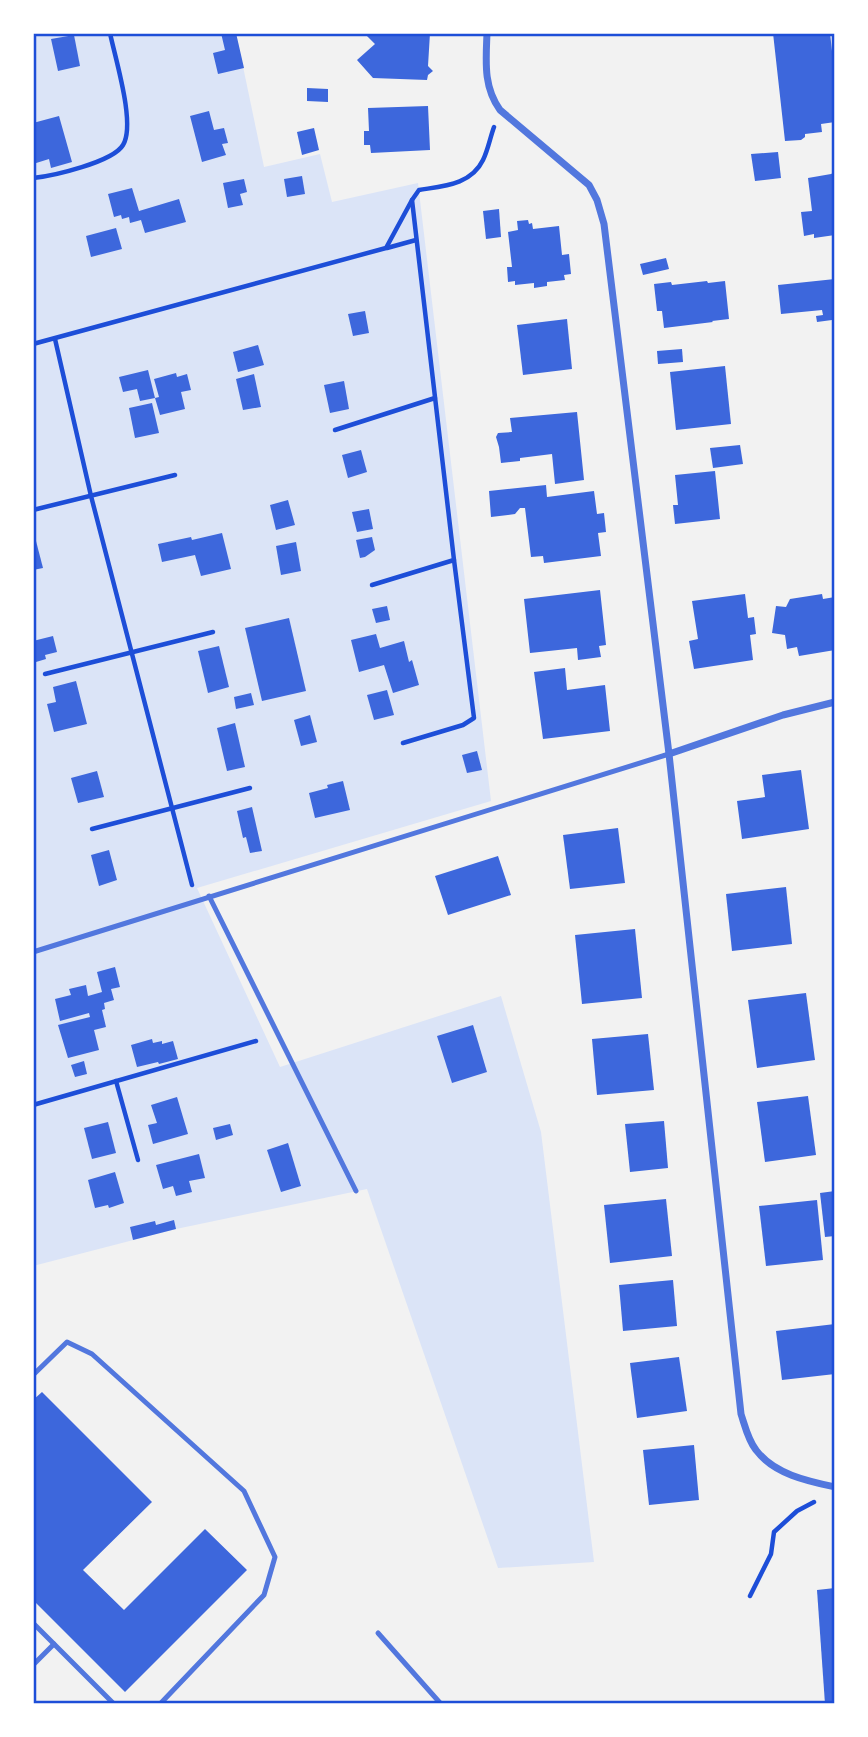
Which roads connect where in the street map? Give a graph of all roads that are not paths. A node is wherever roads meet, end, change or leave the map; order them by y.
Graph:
1 (487, 33) edge
2 (835, 702) edge
3 (670, 754) junction
4 (209, 896) junction
5 (33, 952) edge
6 (356, 1191) dead end
7 (33, 1375) edge
8 (835, 1487) edge
9 (33, 1623) edge
10 (378, 1633) dead end
11 (54, 1644) junction
12 (33, 1665) edge
13 (114, 1704) edge
14 (160, 1704) edge
15 (441, 1704) edge

1 - 3 street
2 - 3 street
3 - 4 lane
3 - 8 street
4 - 5 lane
4 - 6 lane
7 - 14 lane
9 - 11 lane
10 - 15 lane
11 - 12 lane
11 - 13 lane

